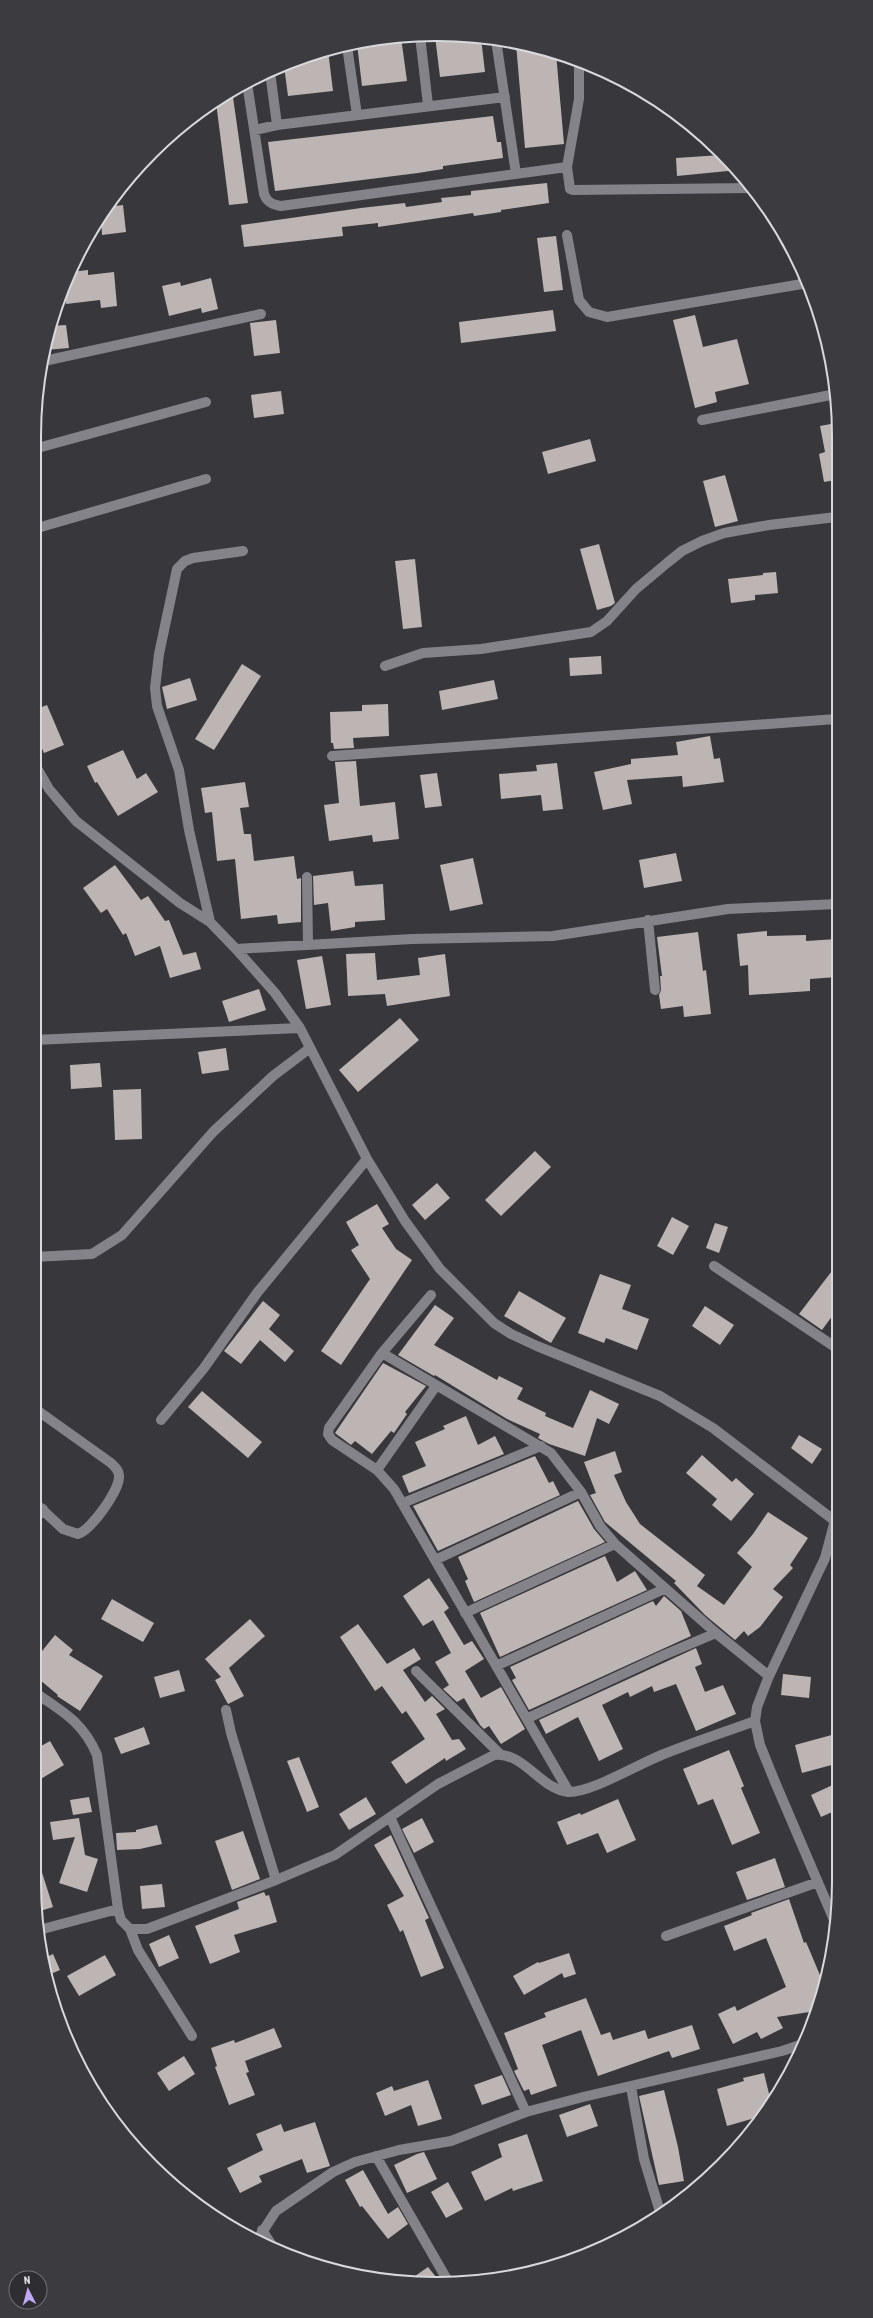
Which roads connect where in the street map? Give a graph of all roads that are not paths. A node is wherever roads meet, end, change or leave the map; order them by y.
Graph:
1 (421, 42) edge
2 (497, 46) edge
3 (348, 51) edge
4 (578, 67) edge
5 (271, 78) edge
6 (248, 89) edge
7 (505, 97) junction
8 (428, 105) junction
9 (357, 114) junction
10 (277, 125) junction
11 (255, 130) junction
12 (566, 167) junction
13 (516, 174) junction
14 (744, 188) edge
15 (567, 235) dead end
16 (802, 284) edge
17 (261, 314) dead end
18 (49, 360) edge
19 (830, 395) edge
20 (206, 402) dead end
21 (702, 420) dead end
22 (41, 447) edge
23 (206, 479) dead end
24 (832, 517) edge
25 (41, 527) edge
26 (243, 551) dead end
27 (385, 666) dead end
28 (832, 719) edge
29 (332, 756) dead end
30 (41, 775) edge
31 (307, 877) dead end
32 (832, 904) edge
33 (648, 920) junction
34 (210, 922) junction
35 (308, 945) junction
36 (236, 949) junction
37 (655, 990) dead end
38 (300, 1028) junction
39 (41, 1040) edge
40 (310, 1048) junction
41 (367, 1160) junction
42 (41, 1257) edge
43 (714, 1266) dead end
44 (431, 1295) dead end
45 (832, 1345) edge
46 (382, 1353) junction
47 (436, 1386) junction
48 (41, 1413) edge
49 (161, 1420) dead end
50 (541, 1446) junction
51 (377, 1470) junction
52 (581, 1492) junction
53 (403, 1503) junction
54 (43, 1509) joint
55 (41, 1511) edge
56 (832, 1519) edge
57 (832, 1532) edge
58 (615, 1544) junction
59 (435, 1560) junction
60 (664, 1589) junction
61 (465, 1613) junction
62 (716, 1633) junction
63 (496, 1666) junction
64 (416, 1671) dead end
65 (769, 1676) junction
66 (41, 1697) edge
67 (226, 1710) dead end
68 (528, 1718) junction
69 (755, 1721) junction
70 (500, 1754) junction
71 (569, 1792) junction
72 (390, 1817) junction
73 (276, 1880) junction
74 (818, 1882) junction
75 (831, 1905) edge
76 (118, 1909) junction
77 (44, 1929) edge
78 (130, 1929) junction
79 (666, 1936) dead end
80 (192, 2036) dead end
81 (796, 2046) edge
82 (631, 2087) junction
83 (526, 2112) junction
84 (376, 2156) junction
85 (659, 2208) edge
86 (262, 2230) junction
87 (260, 2235) edge
88 (268, 2239) edge
89 (445, 2277) edge

1 - 8 street
2 - 7 street
3 - 9 street
4 - 12 street
5 - 10 street
6 - 11 street
7 - 8 street
7 - 13 street
8 - 9 street
9 - 10 street
10 - 11 street
11 - 13 street
12 - 13 street
12 - 14 street
15 - 16 street
17 - 18 street
19 - 21 street
20 - 22 street
23 - 25 street
24 - 27 street
26 - 34 street
28 - 29 street
30 - 34 street
31 - 35 street
32 - 33 street
33 - 35 street
33 - 37 street
34 - 36 street
35 - 36 street
36 - 38 street
38 - 39 street
38 - 40 street
40 - 41 street
40 - 42 street
41 - 49 street
41 - 56 street
43 - 45 street
44 - 46 street
46 - 47 street
46 - 51 street
47 - 50 street
47 - 51 street
48 - 54 street
50 - 52 street
50 - 53 street
51 - 53 street
52 - 58 street
52 - 59 street
53 - 59 street
54 - 55 street
57 - 65 street
58 - 60 street
58 - 61 street
59 - 61 street
60 - 62 street
60 - 63 street
61 - 63 street
62 - 65 street
62 - 68 street
63 - 68 street
64 - 70 street
65 - 69 street
66 - 76 street
67 - 73 street
68 - 71 street
69 - 71 street
69 - 74 street
70 - 71 street
70 - 72 street
72 - 73 street
72 - 83 street
73 - 78 street
74 - 75 street
74 - 79 street
76 - 77 street
76 - 78 street
78 - 80 street
81 - 82 street
82 - 83 street
82 - 85 street
83 - 84 street
84 - 86 street
84 - 89 street
86 - 87 street
86 - 88 street

